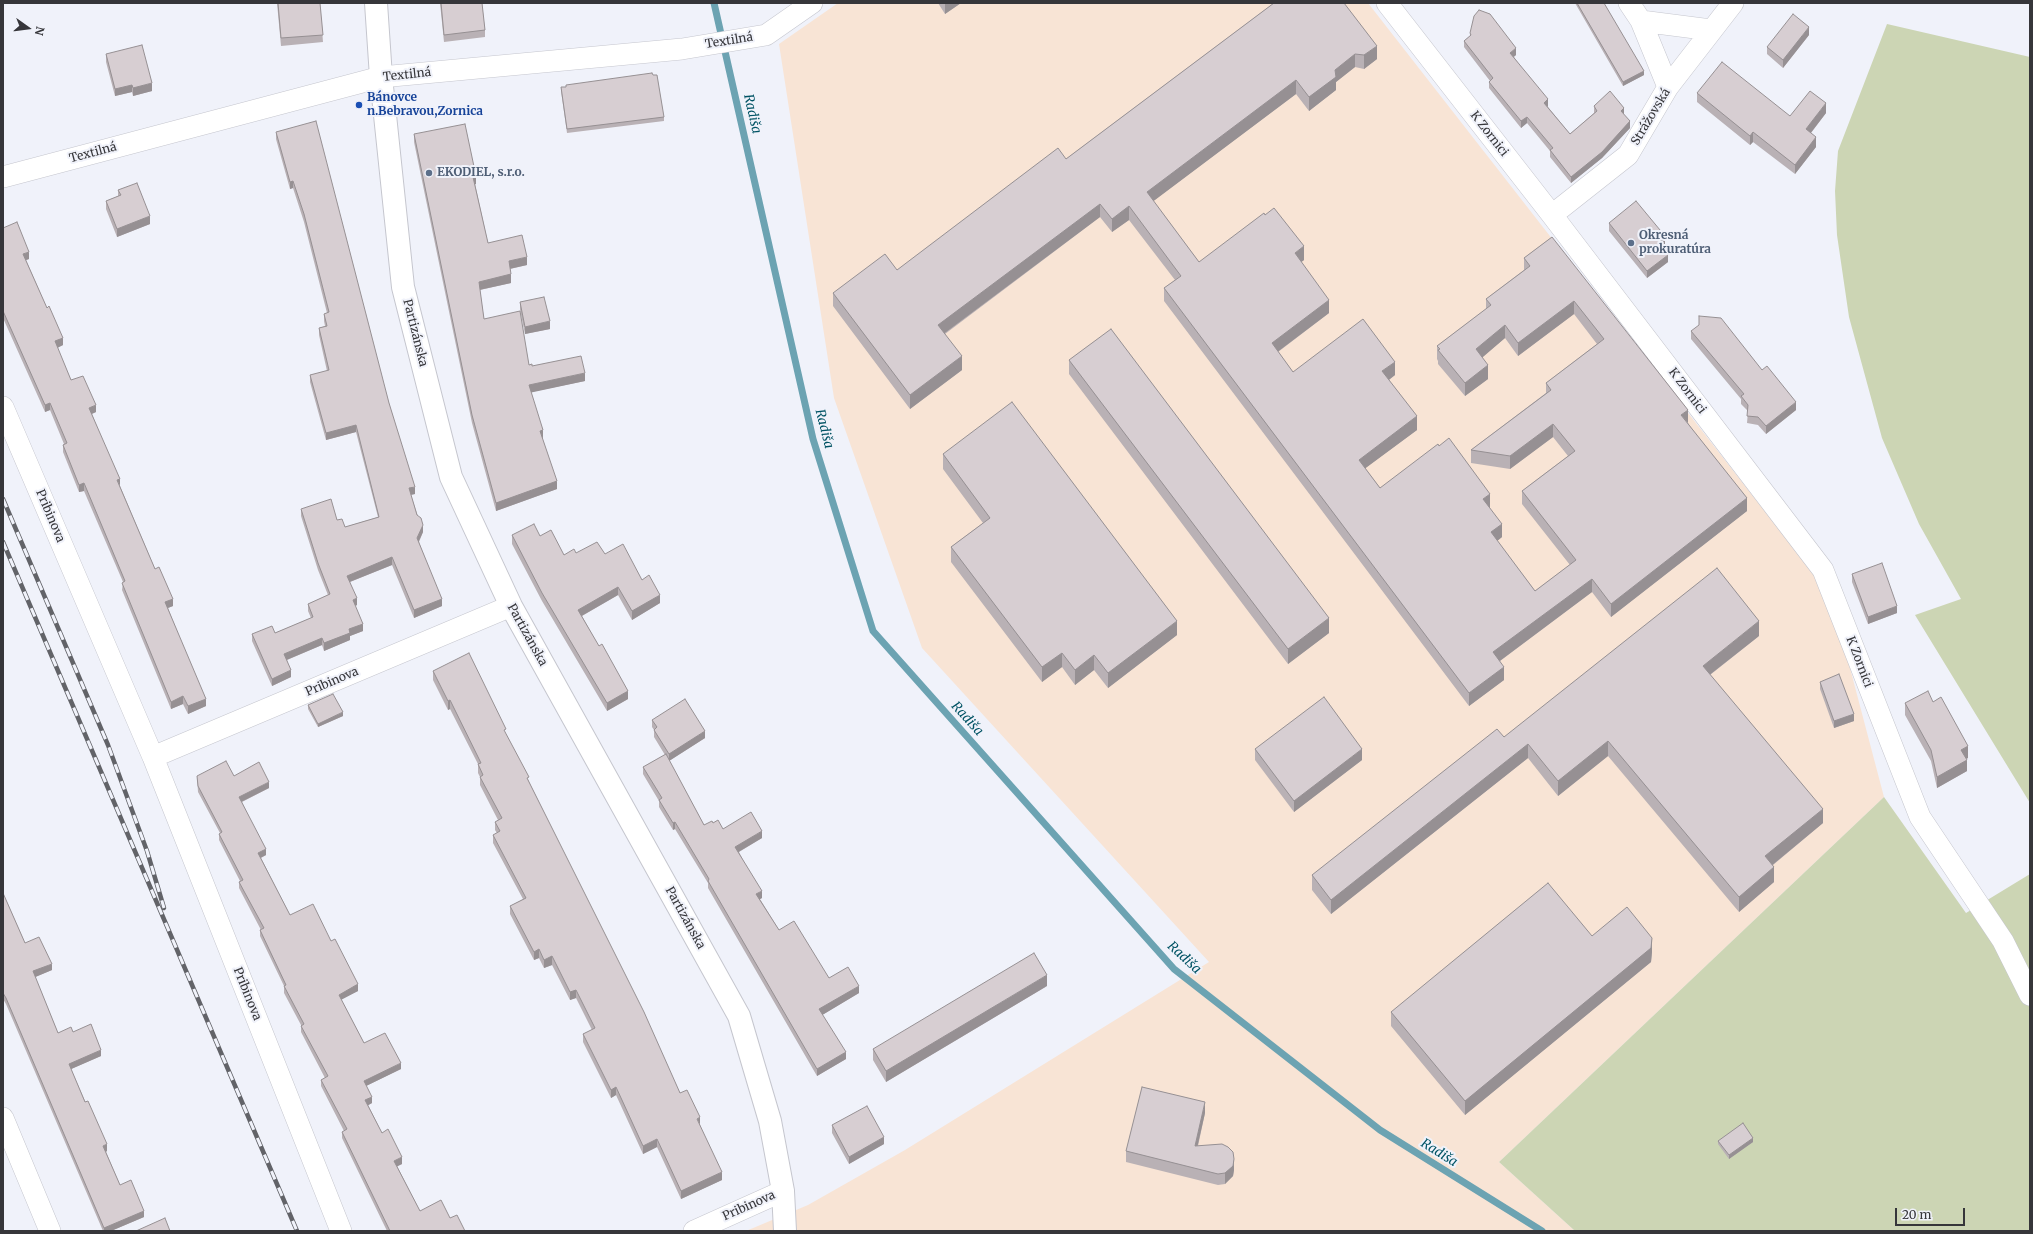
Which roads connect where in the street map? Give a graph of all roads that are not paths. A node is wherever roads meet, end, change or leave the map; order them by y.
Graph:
1 (376, 3) edge
2 (812, 3) edge
3 (1387, 3) edge
4 (1630, 3) edge
5 (1733, 3) edge
6 (1640, 21) junction
7 (1711, 30) junction
8 (381, 77) junction
9 (1668, 87) junction
10 (3, 177) edge
11 (1552, 215) junction
12 (3, 407) edge
13 (511, 606) junction
14 (153, 757) junction
15 (2030, 995) edge
16 (3, 1118) edge
17 (783, 1191) junction
18 (50, 1231) edge
19 (341, 1231) edge
20 (694, 1231) edge
21 (785, 1231) edge

1 - 8 street, Partizánska
2 - 8 street, Textilná
3 - 11 street, K Zornici
4 - 6 street
5 - 7 street, Strážovská
6 - 7 street
6 - 9 street
7 - 9 street, Strážovská
8 - 10 street, Textilná
8 - 13 street, Partizánska
9 - 11 street, Strážovská
11 - 15 street, K Zornici
12 - 14 street, Pribinova
13 - 14 street, Pribinova
13 - 17 street, Partizánska
14 - 19 street, Pribinova
16 - 18 street
17 - 20 street, Pribinova
17 - 21 street, Partizánska

